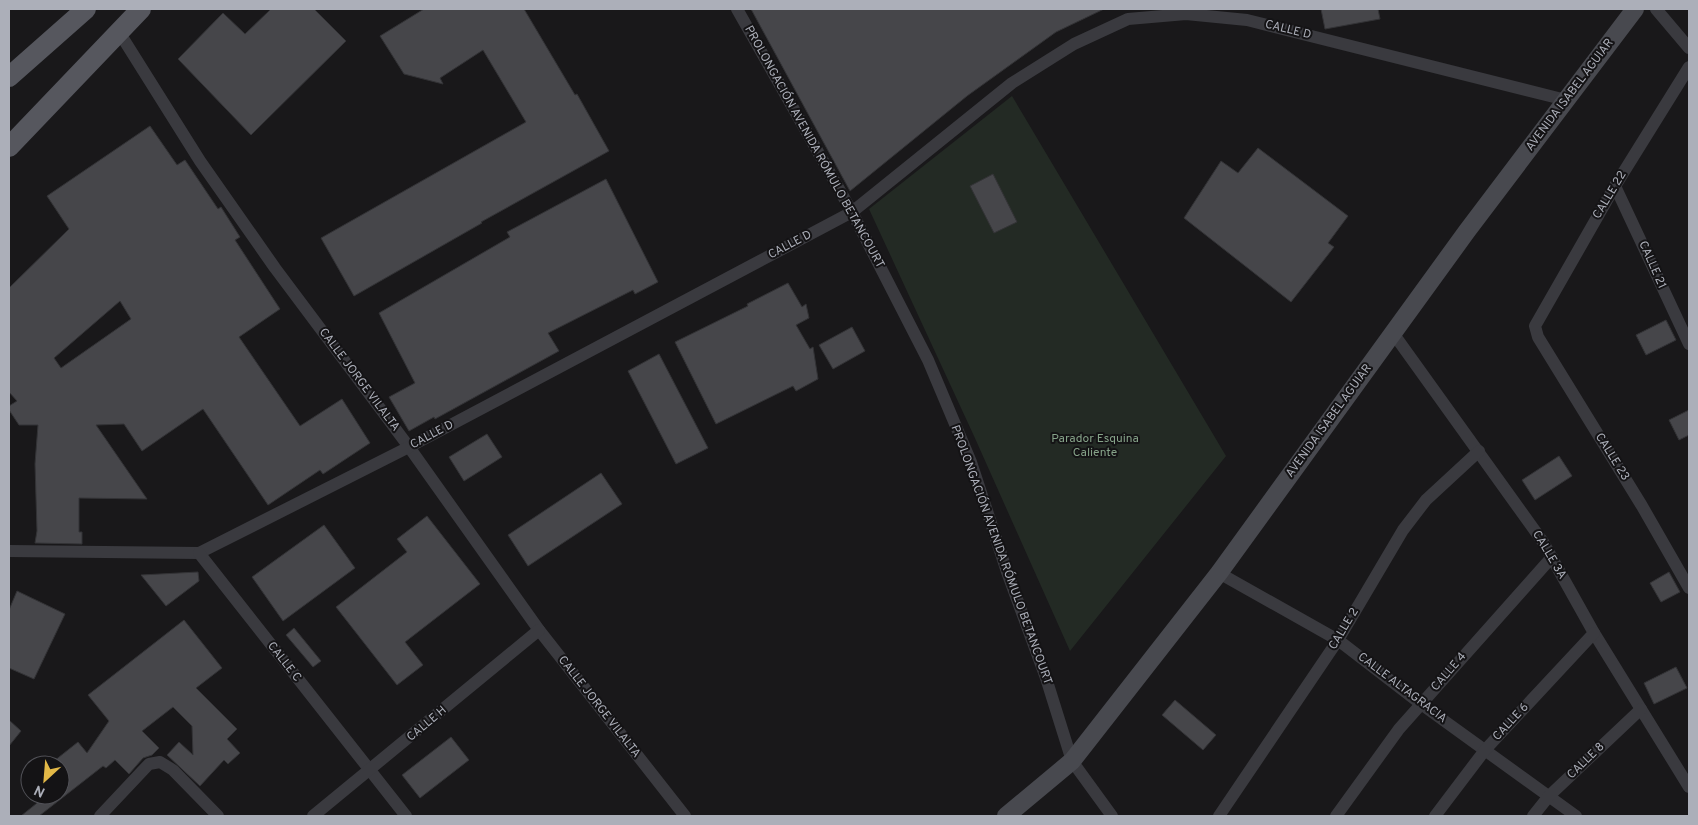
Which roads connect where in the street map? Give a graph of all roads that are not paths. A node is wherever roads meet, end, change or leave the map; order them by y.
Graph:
1 (86, 9) edge
2 (141, 9) edge
3 (737, 9) edge
4 (1635, 9) edge
5 (1656, 9) edge
6 (1127, 14) edge
7 (119, 32) junction
8 (1689, 48) edge
9 (1689, 67) edge
10 (9, 77) edge
11 (1566, 100) junction
12 (9, 147) edge
13 (1615, 186) junction
14 (852, 212) junction
15 (1535, 326) joint
16 (1393, 333) junction
17 (1689, 344) edge
18 (409, 447) junction
19 (1479, 450) junction
20 (9, 551) edge
21 (199, 553) junction
22 (1552, 557) junction
23 (1219, 573) junction
24 (1689, 588) edge
25 (539, 630) junction
26 (1594, 633) junction
27 (1338, 640) junction
28 (1421, 704) junction
29 (1640, 709) junction
30 (1485, 750) junction
31 (1072, 761) junction
32 (370, 771) junction
33 (1689, 787) edge
34 (1549, 796) junction
35 (100, 816) edge
36 (218, 816) edge
37 (313, 816) edge
38 (406, 816) edge
39 (685, 816) edge
40 (1006, 816) edge
41 (1112, 816) edge
42 (1219, 816) edge
43 (1336, 816) edge
44 (1435, 816) edge
45 (1533, 816) edge
46 (1576, 816) edge

1 - 10 main road
2 - 7 main road
3 - 14 street, PROLONGACIÓN AVENIDA RÓMULO BETANCOURT
4 - 11 main road, AVENIDA ISABEL AGUIAR
5 - 8 street
6 - 11 street, CALLE D
6 - 14 street, CALLE D
7 - 12 main road
7 - 18 street, CALLE JORGE VILALTA
9 - 13 street, CALLE 22
11 - 16 main road, AVENIDA ISABEL AGUIAR
13 - 15 street, CALLE 22
13 - 17 street, CALLE 21
14 - 18 street, CALLE D
14 - 31 street, PROLONGACIÓN AVENIDA RÓMULO BETANCOURT
15 - 24 street, CALLE 23
16 - 19 street, CALLE 3A
16 - 23 main road, AVENIDA ISABEL AGUIAR
18 - 21 street, CALLE D
18 - 25 street, CALLE JORGE VILALTA
19 - 22 street, CALLE 3A
19 - 27 street, CALLE 2
20 - 21 street, CALLE D
21 - 32 street, CALLE C
22 - 26 street, CALLE 3A
22 - 28 street, CALLE 4
23 - 27 street, CALLE ALTAGRACIA
23 - 31 main road, AVENIDA ISABEL AGUIAR
25 - 32 street, CALLE H
25 - 39 street, CALLE JORGE VILALTA
26 - 29 street, CALLE 3A
26 - 30 street, CALLE 6
27 - 28 street, CALLE ALTAGRACIA
27 - 42 street, CALLE 2
28 - 30 street, CALLE ALTAGRACIA
28 - 43 street, CALLE 4
29 - 33 street, CALLE 3A
29 - 34 street, CALLE 8
30 - 34 street, CALLE ALTAGRACIA
30 - 44 street, CALLE 6
31 - 40 main road, AVENIDA ISABEL AGUIAR
31 - 41 street, PROLONGACIÓN AVENIDA RÓMULO BETANCOURT
32 - 37 street, CALLE H
32 - 38 street, CALLE C
34 - 45 street, CALLE 8
34 - 46 street, CALLE ALTAGRACIA
35 - 36 street

